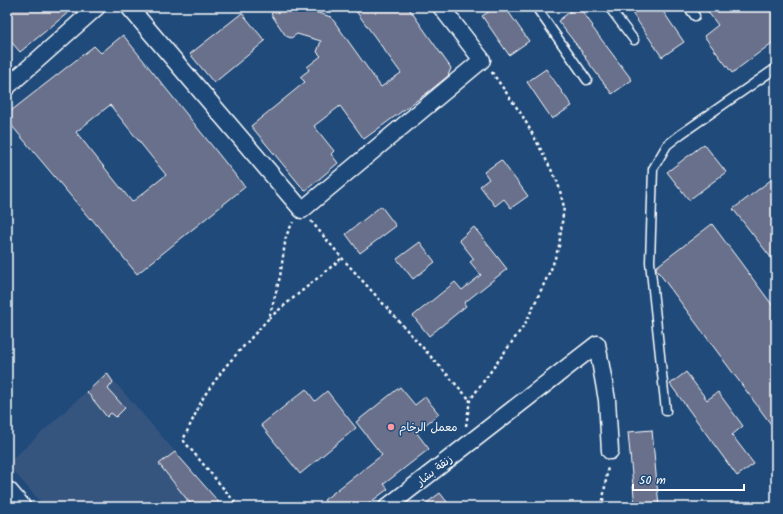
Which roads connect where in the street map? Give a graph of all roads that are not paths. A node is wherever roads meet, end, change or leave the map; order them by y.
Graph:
1 (97, 7) edge
2 (128, 7) edge
3 (441, 7) edge
4 (536, 7) edge
5 (609, 7) edge
6 (688, 7) edge
7 (695, 16) dead end
8 (634, 40) dead end
9 (776, 68) edge
10 (587, 80) dead end
11 (7, 87) edge
12 (666, 411) dead end
13 (610, 451) road end
14 (7, 493) edge
15 (19, 507) edge
16 (387, 507) edge

1 - 11 street
2 - 3 street
4 - 10 lane
5 - 8 lane
6 - 7 lane
9 - 12 lane
13 - 16 street, زنقة بشار
14 - 15 main road

